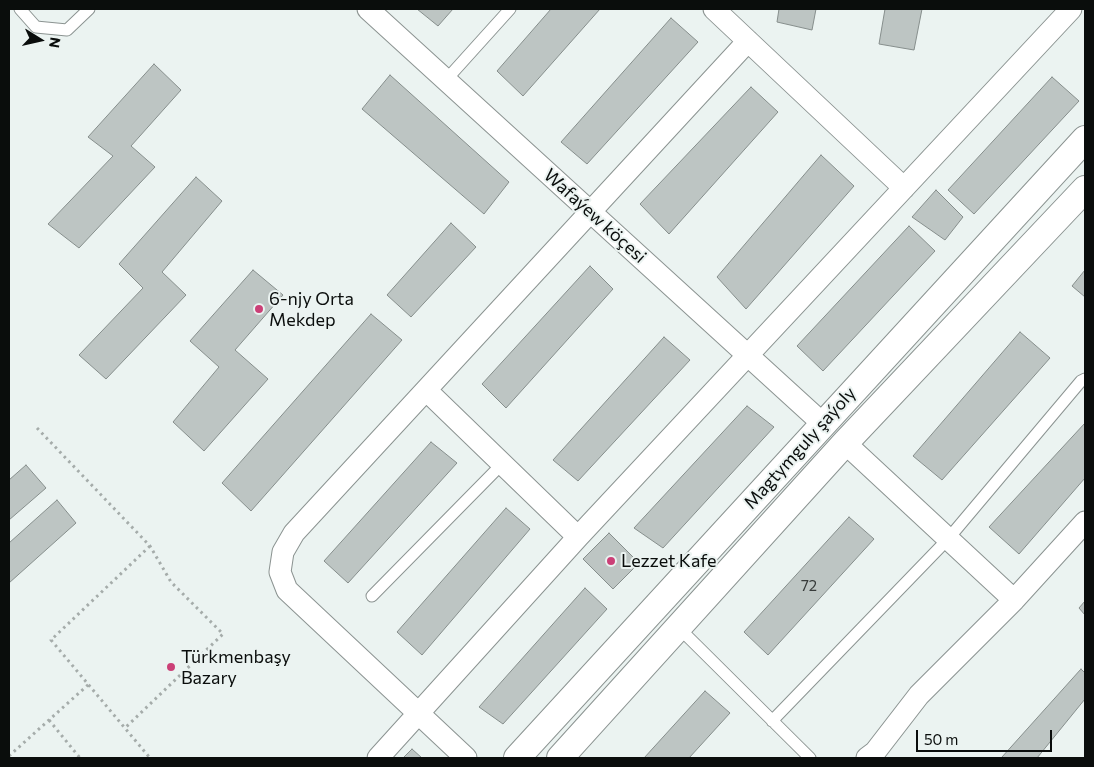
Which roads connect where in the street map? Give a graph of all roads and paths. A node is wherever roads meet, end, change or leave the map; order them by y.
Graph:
1 (20, 9) edge
2 (89, 9) edge
3 (368, 9) edge
4 (510, 9) edge
5 (714, 9) edge
6 (1071, 9) edge
7 (1082, 9) edge
8 (1085, 12) edge
9 (748, 41) junction
10 (446, 80) junction
11 (1085, 138) edge
12 (904, 188) junction
13 (1085, 189) edge
14 (591, 212) junction
15 (748, 355) junction
16 (1085, 379) edge
17 (426, 390) junction
18 (822, 423) junction
19 (37, 428) dead end
20 (845, 443) junction
21 (502, 464) junction
22 (1085, 522) edge
23 (578, 537) junction
24 (948, 539) junction
25 (150, 546) junction
26 (372, 596) dead end
27 (1014, 600) junction
28 (678, 628) junction
29 (89, 684) junction
30 (417, 714) junction
31 (49, 720) junction
32 (772, 721) junction
33 (126, 727) junction
34 (9, 756) edge
35 (80, 758) edge
36 (150, 758) edge
37 (378, 758) edge
38 (466, 758) edge
39 (517, 758) edge
40 (560, 758) edge
41 (810, 758) edge
42 (867, 758) edge

1 - 2 lane
3 - 10 street, Wafaýew köçesi
4 - 10 lane
5 - 9 street
6 - 12 street
7 - 8 street
9 - 12 street
9 - 14 street
10 - 14 street, Wafaýew köçesi
11 - 18 street, Magtymguly şaýoly
12 - 15 street
13 - 20 street, Magtymguly şaýoly
14 - 15 street, Wafaýew köçesi
14 - 17 street
15 - 18 street, Wafaýew köçesi
15 - 23 street
16 - 24 lane
17 - 21 street
17 - 30 street
18 - 39 street, Magtymguly şaýoly
19 - 25 path
20 - 24 street
20 - 28 street, Magtymguly şaýoly
21 - 23 street
21 - 26 lane
22 - 27 street
23 - 30 street
24 - 27 street
24 - 32 lane
25 - 29 path
25 - 33 path
27 - 42 street
28 - 32 lane
28 - 40 street, Magtymguly şaýoly
29 - 31 path
29 - 33 path
30 - 37 street
30 - 38 street
31 - 34 path
31 - 35 path
32 - 41 lane
33 - 36 path

